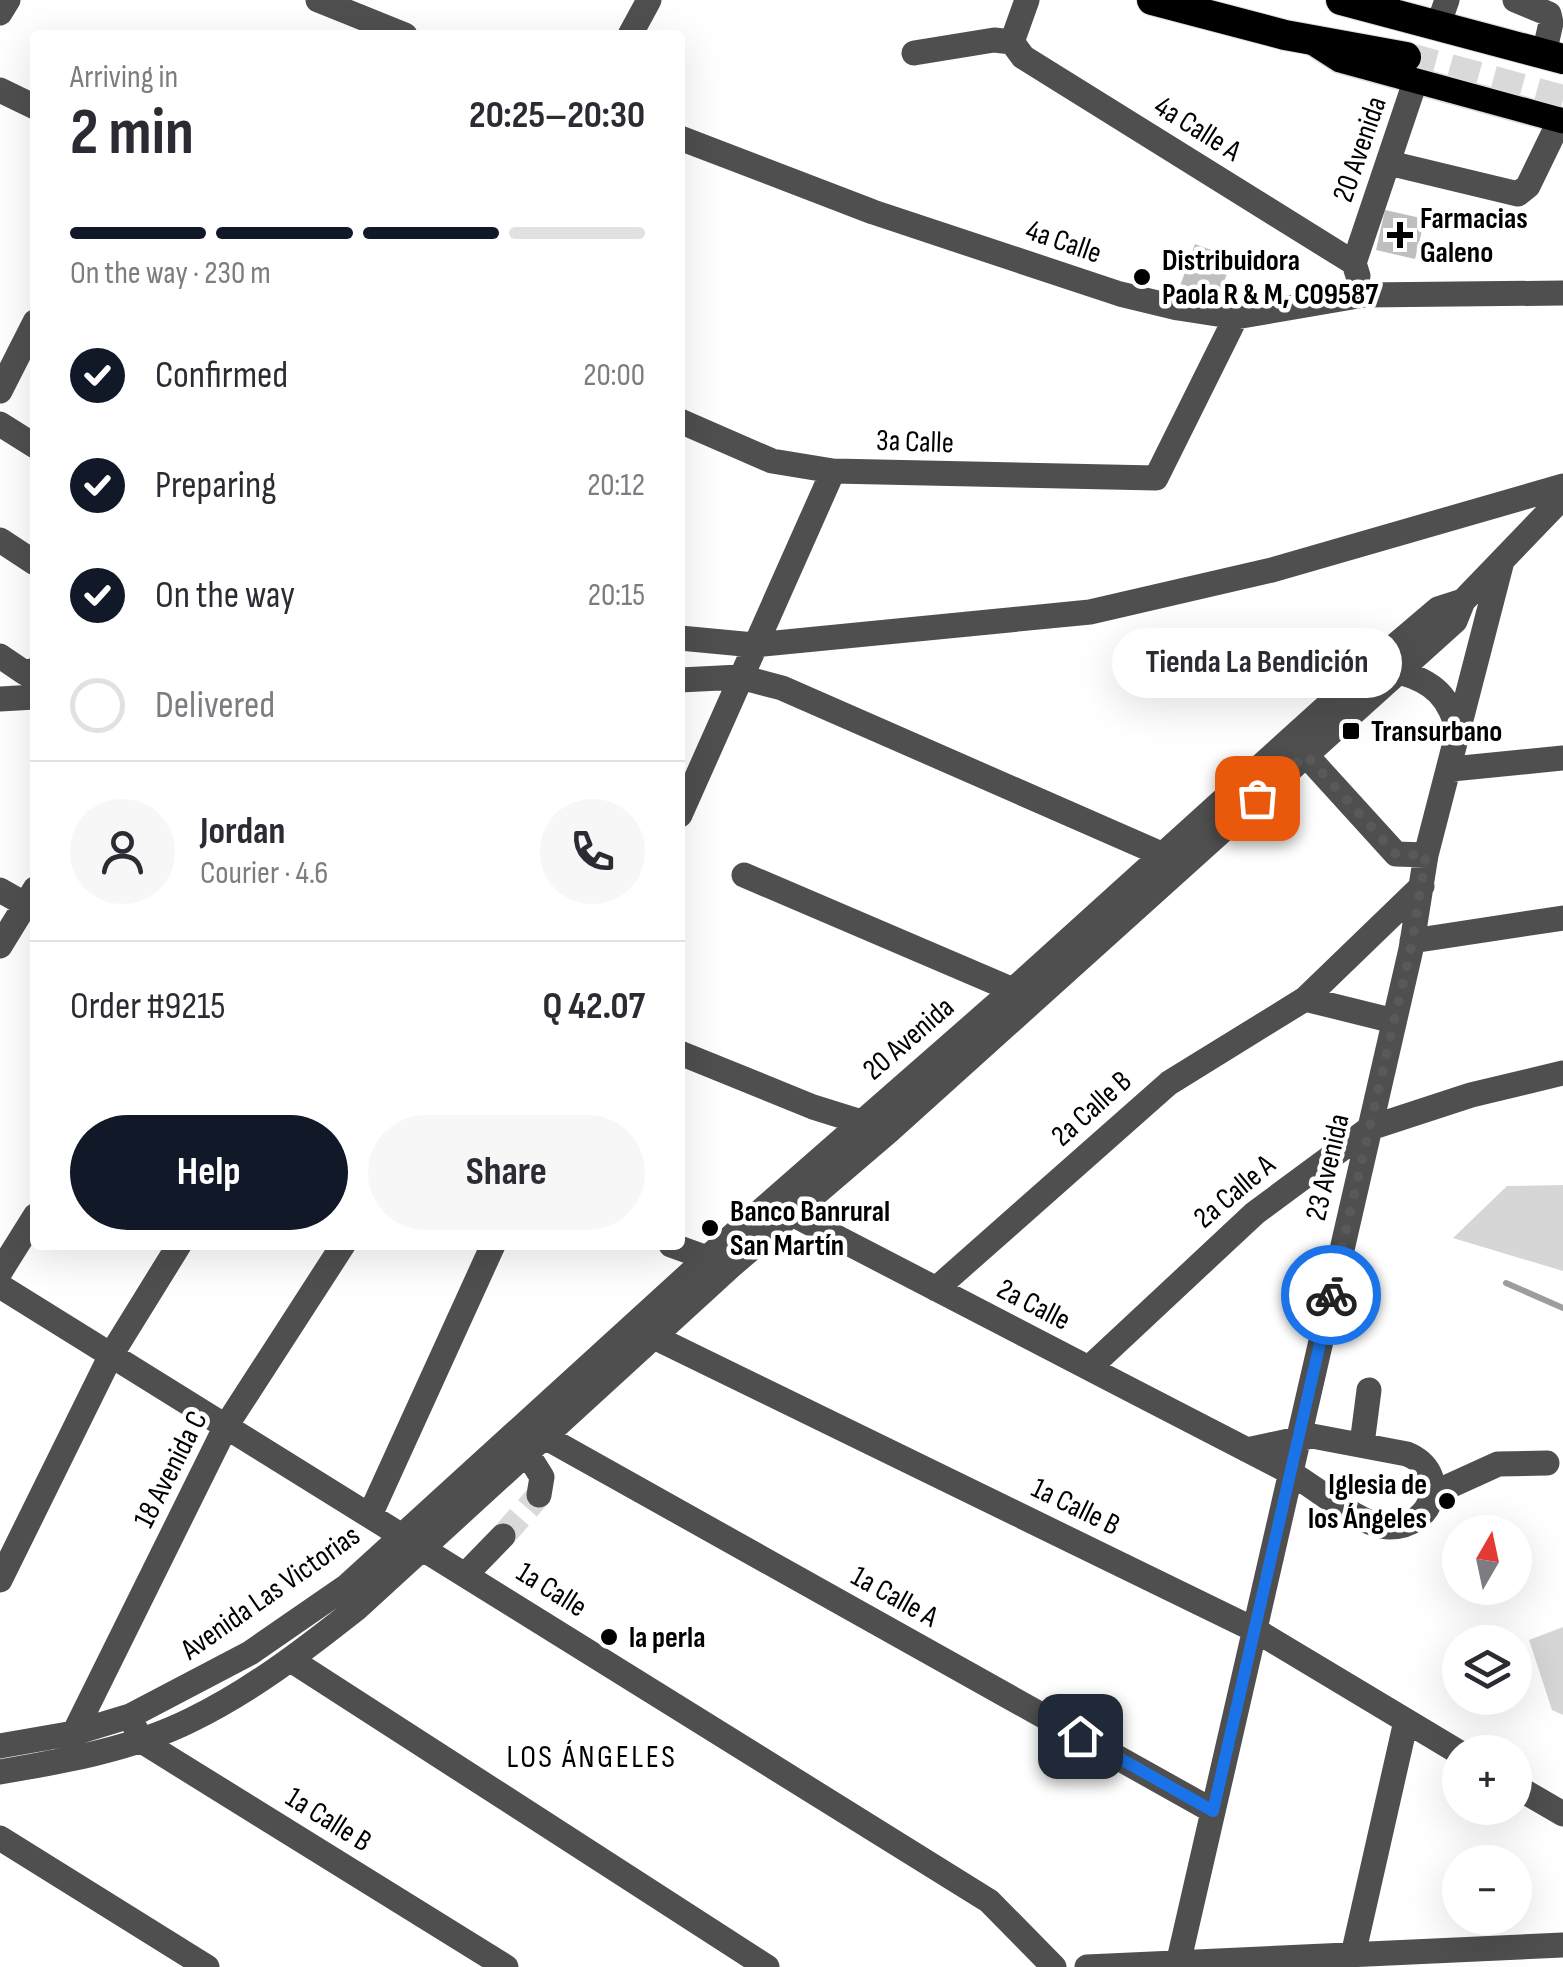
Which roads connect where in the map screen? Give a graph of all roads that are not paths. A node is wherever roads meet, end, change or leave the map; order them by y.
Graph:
1 (8, 0) edge
2 (318, 0) edge
3 (649, 0) edge
4 (1027, 0) edge
5 (1152, 0) edge
6 (1341, 0) edge
7 (1516, 0) edge
8 (1443, 13) edge
9 (0, 14) edge
10 (393, 30) edge
11 (633, 30) edge
12 (1012, 42) junction
13 (914, 53) dead end
14 (1554, 56) edge
15 (1411, 69) junction
16 (0, 90) edge
17 (30, 105) edge
18 (1562, 120) edge
19 (685, 140) edge
20 (1389, 163) junction
21 (1354, 263) junction
22 (1563, 292) edge
23 (1364, 295) junction
24 (1236, 317) junction
25 (30, 332) edge
26 (0, 391) edge
27 (685, 423) edge
28 (0, 424) edge
29 (30, 443) edge
30 (833, 471) junction
31 (1563, 486) edge
32 (1563, 497) edge
33 (0, 540) edge
34 (30, 560) edge
35 (1502, 561) junction
36 (1463, 601) junction
37 (685, 638) edge
38 (754, 645) junction
39 (0, 656) edge
40 (1399, 672) junction
41 (20, 673) edge
42 (740, 677) junction
43 (685, 680) edge
44 (30, 698) edge
45 (0, 700) edge
46 (1459, 732) junction
47 (1306, 755) junction
48 (1563, 758) edge
49 (1452, 769) junction
50 (685, 804) edge
51 (1426, 855) junction
52 (1174, 859) junction
53 (744, 875) dead end
54 (1422, 886) junction
55 (0, 890) edge
56 (30, 900) edge
57 (30, 904) edge
58 (1563, 918) edge
59 (1412, 941) junction
60 (0, 946) edge
61 (1013, 990) junction
62 (1306, 999) junction
63 (1394, 1021) junction
64 (685, 1056) edge
65 (1563, 1074) edge
66 (861, 1122) junction
67 (1370, 1128) junction
68 (792, 1214) junction
69 (30, 1224) edge
70 (176, 1250) edge
71 (339, 1250) edge
72 (491, 1250) edge
73 (685, 1250) edge
74 (707, 1258) junction
75 (0, 1272) edge
76 (0, 1286) edge
77 (936, 1290) junction
78 (654, 1336) junction
79 (111, 1354) junction
80 (1089, 1368) junction
81 (1368, 1390) dead end
82 (226, 1426) junction
83 (1299, 1437) junction
84 (1362, 1444) junction
85 (536, 1445) junction
86 (1247, 1450) junction
87 (1547, 1463) dead end
88 (1291, 1472) junction
89 (1432, 1494) junction
90 (539, 1495) tunnel mouth
91 (370, 1515) junction
92 (504, 1536) tunnel mouth
93 (414, 1542) junction
94 (466, 1574) junction
95 (0, 1580) edge
96 (1255, 1630) junction
97 (291, 1660) junction
98 (1406, 1721) junction
99 (135, 1728) junction
100 (74, 1733) junction
101 (1442, 1742) edge
102 (0, 1746) edge
103 (0, 1772) edge
104 (1532, 1796) edge
105 (1213, 1811) junction
106 (1563, 1814) edge
107 (0, 1838) edge
108 (1563, 1945) edge
109 (1353, 1955) junction
110 (168, 1957) edge
111 (1167, 1965) edge
112 (1229, 1965) edge
113 (207, 1967) edge
114 (506, 1967) edge
115 (766, 1967) edge
116 (1054, 1967) edge
117 (1087, 1967) edge

1 - 9 street
2 - 10 street
3 - 11 street
4 - 12 street
5 - 15 highway
6 - 8 highway
7 - 14 street
8 - 14 highway
12 - 13 street
12 - 21 street, 4a Calle A
15 - 18 main road
15 - 20 street, 20 Avenida
16 - 17 street
18 - 20 street
19 - 24 street, 4a Calle
20 - 21 street, 20 Avenida
21 - 23 street
22 - 23 street, 4a Calle
23 - 24 street, 4a Calle
24 - 30 street, 3a Calle
25 - 26 street
27 - 30 street, 3a Calle
28 - 29 street
30 - 38 street
31 - 38 street
32 - 35 street, 20 Avenida
33 - 34 street
35 - 36 street, 20 Avenida
35 - 46 street, 23 Avenida
36 - 40 street, 20 Avenida
36 - 52 street, 20 Avenida
37 - 38 street
38 - 42 street
39 - 41 street
40 - 46 street
40 - 47 street, 20 Avenida
42 - 43 street
42 - 50 street
42 - 52 street
44 - 45 street
46 - 49 street, 23 Avenida
47 - 51 street
47 - 52 street, 20 Avenida
48 - 49 street
49 - 51 street, 23 Avenida
51 - 54 street, 23 Avenida
52 - 61 street, 20 Avenida
52 - 68 street, 20 Avenida
53 - 61 street
54 - 59 street, 23 Avenida
54 - 62 street, 2a Calle B
55 - 56 street
57 - 60 street
58 - 59 street
59 - 63 street, 23 Avenida
61 - 66 street, 20 Avenida
62 - 63 street
62 - 77 street, 2a Calle B
63 - 67 street, 23 Avenida
64 - 66 street
65 - 67 street, 2a Calle A
66 - 74 street, 20 Avenida
67 - 80 street, 2a Calle A
67 - 83 street, 23 Avenida
68 - 77 street, 2a Calle
68 - 78 street, 20 Avenida
69 - 75 street
70 - 79 street
71 - 82 street, 18 Avenida C
72 - 91 street
73 - 74 street
74 - 93 street, 20 Avenida
76 - 79 street, 1a Calle
77 - 80 street, 2a Calle
78 - 85 street, 20 Avenida
78 - 96 street, 1a Calle B
79 - 82 street, 1a Calle
79 - 95 street
80 - 86 street, 2a Calle
81 - 84 street
82 - 91 street, 1a Calle
82 - 100 street, 18 Avenida C
83 - 84 street
83 - 86 street
83 - 88 street, 23 Avenida
84 - 89 street
85 - 90 street
85 - 93 street, 20 Avenida
85 - 105 street, 1a Calle A
86 - 88 street, 2a Calle
87 - 89 street
88 - 89 street, 2a Calle
88 - 96 street, 23 Avenida
91 - 93 street, 1a Calle
92 - 94 street
93 - 94 street, 1a Calle
93 - 97 street, Avenida Las Victorias
93 - 99 street, Avenida Las Victorias
94 - 116 street, 1a Calle
96 - 98 street, 1a Calle B
96 - 105 street, 23 Avenida
97 - 99 street, Avenida Las Victorias
97 - 115 street
98 - 101 street, 1a Calle B
98 - 109 street
99 - 100 street, Avenida Las Victorias
99 - 103 street, Avenida Las Victorias
99 - 114 street, 1a Calle B
100 - 102 street, Avenida Las Victorias
104 - 106 street
105 - 111 street, 23 Avenida
107 - 110 street
108 - 109 street
109 - 112 street
110 - 113 street
111 - 112 street
111 - 117 street

